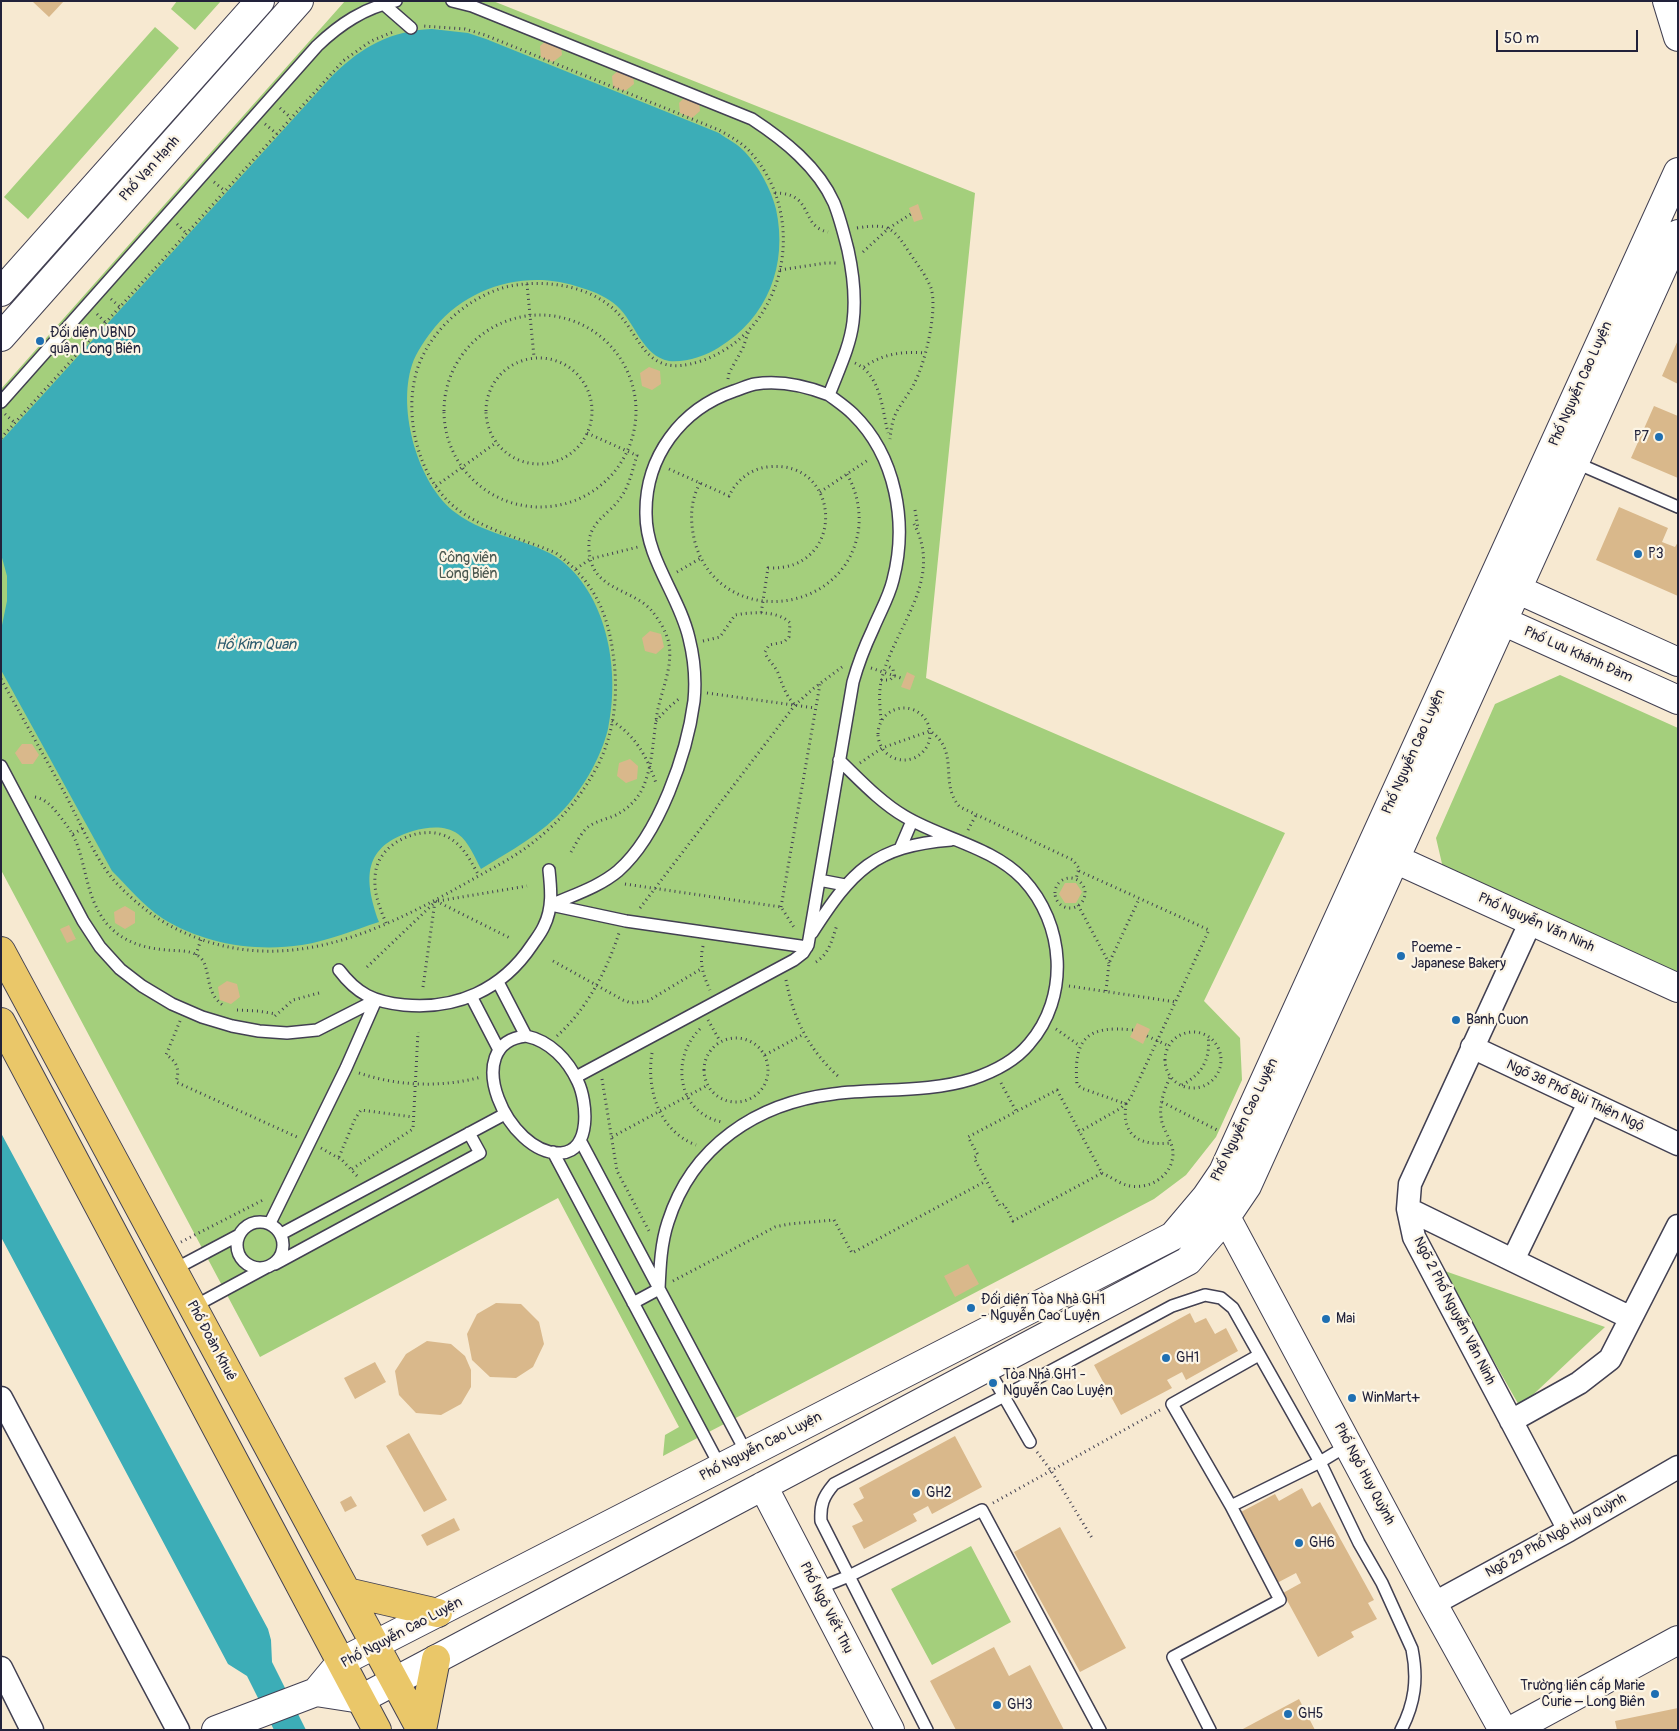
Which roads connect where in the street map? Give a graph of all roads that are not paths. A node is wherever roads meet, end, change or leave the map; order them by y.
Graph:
1 (260, 1) edge
2 (299, 1) edge
3 (396, 1) edge
4 (452, 1) edge
5 (1668, 1) edge
6 (382, 3) edge
7 (411, 28) road end
8 (1678, 37) edge
9 (1678, 172) edge
10 (1678, 234) edge
11 (1, 292) edge
12 (1, 337) edge
13 (829, 394) junction
14 (1, 402) edge
15 (1573, 462) junction
16 (1678, 507) edge
17 (1493, 578) junction
18 (1517, 589) junction
19 (1478, 610) junction
20 (1503, 621) junction
21 (1678, 662) edge
22 (1678, 700) edge
23 (839, 760) junction
24 (1, 766) edge
25 (912, 821) junction
26 (954, 839) junction
27 (900, 849) junction
28 (1395, 859) junction
29 (549, 870) dead end
30 (819, 880) junction
31 (845, 885) junction
32 (551, 905) junction
33 (1531, 921) junction
34 (808, 942) junction
35 (1, 951) edge
36 (339, 970) dead end
37 (498, 982) junction
38 (1678, 988) edge
39 (471, 996) junction
40 (376, 1000) junction
41 (1, 1022) edge
42 (526, 1036) junction
43 (1472, 1047) junction
44 (499, 1050) junction
45 (576, 1077) junction
46 (1589, 1103) junction
47 (505, 1114) junction
48 (469, 1133) junction
49 (580, 1140) junction
50 (1678, 1144) edge
51 (553, 1152) junction
52 (1206, 1197) junction
53 (1408, 1208) junction
54 (1226, 1217) junction
55 (270, 1223) junction
56 (1678, 1226) edge
57 (281, 1234) junction
58 (239, 1235) junction
59 (1512, 1260) junction
60 (168, 1261) junction
61 (271, 1265) junction
62 (659, 1289) junction
63 (633, 1302) junction
64 (193, 1307) junction
65 (1631, 1318) junction
66 (1259, 1355) junction
67 (987, 1367) junction
68 (1004, 1396) junction
69 (1, 1398) edge
70 (1511, 1421) junction
71 (1030, 1442) road end
72 (1348, 1445) junction
73 (747, 1454) junction
74 (1320, 1462) junction
75 (1678, 1467) edge
76 (721, 1468) junction
77 (763, 1486) junction
78 (1230, 1506) junction
79 (1569, 1530) junction
80 (849, 1576) junction
81 (817, 1590) junction
82 (347, 1592) junction
83 (1434, 1604) junction
84 (438, 1613) junction
85 (1678, 1640) edge
86 (376, 1645) junction
87 (436, 1659) junction
88 (341, 1662) junction
89 (1, 1668) edge
90 (395, 1681) junction
91 (313, 1694) junction
92 (361, 1699) junction
93 (32, 1730) edge
94 (178, 1730) edge
95 (216, 1730) edge
96 (377, 1730) edge
97 (421, 1730) edge
98 (890, 1730) edge
99 (927, 1730) edge
100 (1100, 1730) edge
101 (1210, 1730) edge
102 (1401, 1730) edge
103 (1504, 1730) edge
104 (1512, 1730) edge

1 - 11 street, Phố Vạn Hạnh
2 - 12 street, Phố Vạn Hạnh
3 - 6 lane
4 - 13 lane
5 - 8 street
6 - 7 lane
6 - 14 lane
9 - 17 street, Phố Nguyễn Cao Luyện
10 - 15 street, Phố Nguyễn Cao Luyện
13 - 23 lane
13 - 32 lane
15 - 16 lane
15 - 18 street, Phố Nguyễn Cao Luyện
17 - 18 street
17 - 19 street, Phố Nguyễn Cao Luyện
18 - 20 street, Phố Nguyễn Cao Luyện
18 - 21 street
19 - 20 street, Phố Lưu Khánh Đàm
19 - 52 street, Phố Nguyễn Cao Luyện
20 - 22 street, Phố Lưu Khánh Đàm
20 - 28 street, Phố Nguyễn Cao Luyện
23 - 25 lane
23 - 30 lane
24 - 40 lane
25 - 26 lane
25 - 27 lane
26 - 27 lane
26 - 62 lane
27 - 31 lane
28 - 33 street, Phố Nguyễn Văn Ninh
28 - 54 street, Phố Nguyễn Cao Luyện
29 - 32 lane
30 - 31 lane
30 - 34 lane
31 - 34 lane
32 - 34 lane
32 - 37 lane
33 - 38 street, Phố Nguyễn Văn Ninh
33 - 43 street, Ngõ 2 Phố Nguyễn Văn Ninh
34 - 45 lane
35 - 60 main road, Phố Đoàn Khuê
36 - 40 lane
37 - 39 lane
37 - 42 lane
39 - 40 lane
39 - 44 lane
40 - 55 lane
41 - 88 main road
42 - 44 lane
42 - 45 lane
43 - 46 street, Ngõ 38 Phố Bùi Thiện Ngộ
43 - 53 street, Ngõ 2 Phố Nguyễn Văn Ninh
44 - 47 lane
45 - 49 lane
46 - 50 street, Ngõ 38 Phố Bùi Thiện Ngộ
46 - 59 street
47 - 48 lane
47 - 51 lane
48 - 57 lane
48 - 61 lane
49 - 51 lane
49 - 62 lane
51 - 63 lane
52 - 54 street, Phố Ngô Huy Quỳnh
52 - 73 street, Phố Nguyễn Cao Luyện
53 - 59 street
53 - 70 street, Ngõ 2 Phố Nguyễn Văn Ninh
54 - 67 street, Phố Nguyễn Cao Luyện
54 - 72 street, Phố Ngô Huy Quỳnh
55 - 57 lane
55 - 58 lane
56 - 65 street
57 - 61 lane
58 - 60 lane
58 - 61 lane
59 - 65 street
60 - 64 main road, Phố Đoàn Khuê
61 - 64 lane
62 - 63 lane
62 - 73 lane
63 - 76 lane
64 - 82 main road, Phố Đoàn Khuê
65 - 70 street
66 - 68 lane
66 - 74 lane
66 - 78 lane
67 - 68 lane
67 - 77 street, Phố Nguyễn Cao Luyện
68 - 71 lane
68 - 80 lane
69 - 94 street
70 - 79 street, Ngõ 2 Phố Nguyễn Văn Ninh
72 - 74 lane
72 - 83 street, Phố Ngô Huy Quỳnh
73 - 76 street, Phố Nguyễn Cao Luyện
74 - 78 lane
74 - 102 lane
75 - 79 street, Ngõ 29 Phố Ngô Huy Quỳnh
76 - 84 street, Phố Nguyễn Cao Luyện
77 - 81 street, Phố Ngô Viết Thụ
77 - 87 street, Phố Nguyễn Cao Luyện
78 - 101 lane
79 - 83 street, Ngõ 29 Phố Ngô Huy Quỳnh
80 - 81 lane
80 - 99 lane
80 - 100 lane
81 - 98 street, Phố Ngô Viết Thụ
82 - 84 main road
82 - 86 main road, Phố Đoàn Khuê
83 - 103 street, Phố Ngô Huy Quỳnh
84 - 86 street, Phố Nguyễn Cao Luyện
85 - 104 street
86 - 88 street, Phố Nguyễn Cao Luyện
86 - 90 main road, Phố Đoàn Khuê
87 - 90 street, Phố Nguyễn Cao Luyện
87 - 97 main road
88 - 91 street, Phố Nguyễn Cao Luyện
88 - 92 main road
89 - 93 street
90 - 92 street, Phố Nguyễn Cao Luyện
90 - 97 main road, Phố Đoàn Khuê
91 - 92 street
91 - 95 street
92 - 96 main road

